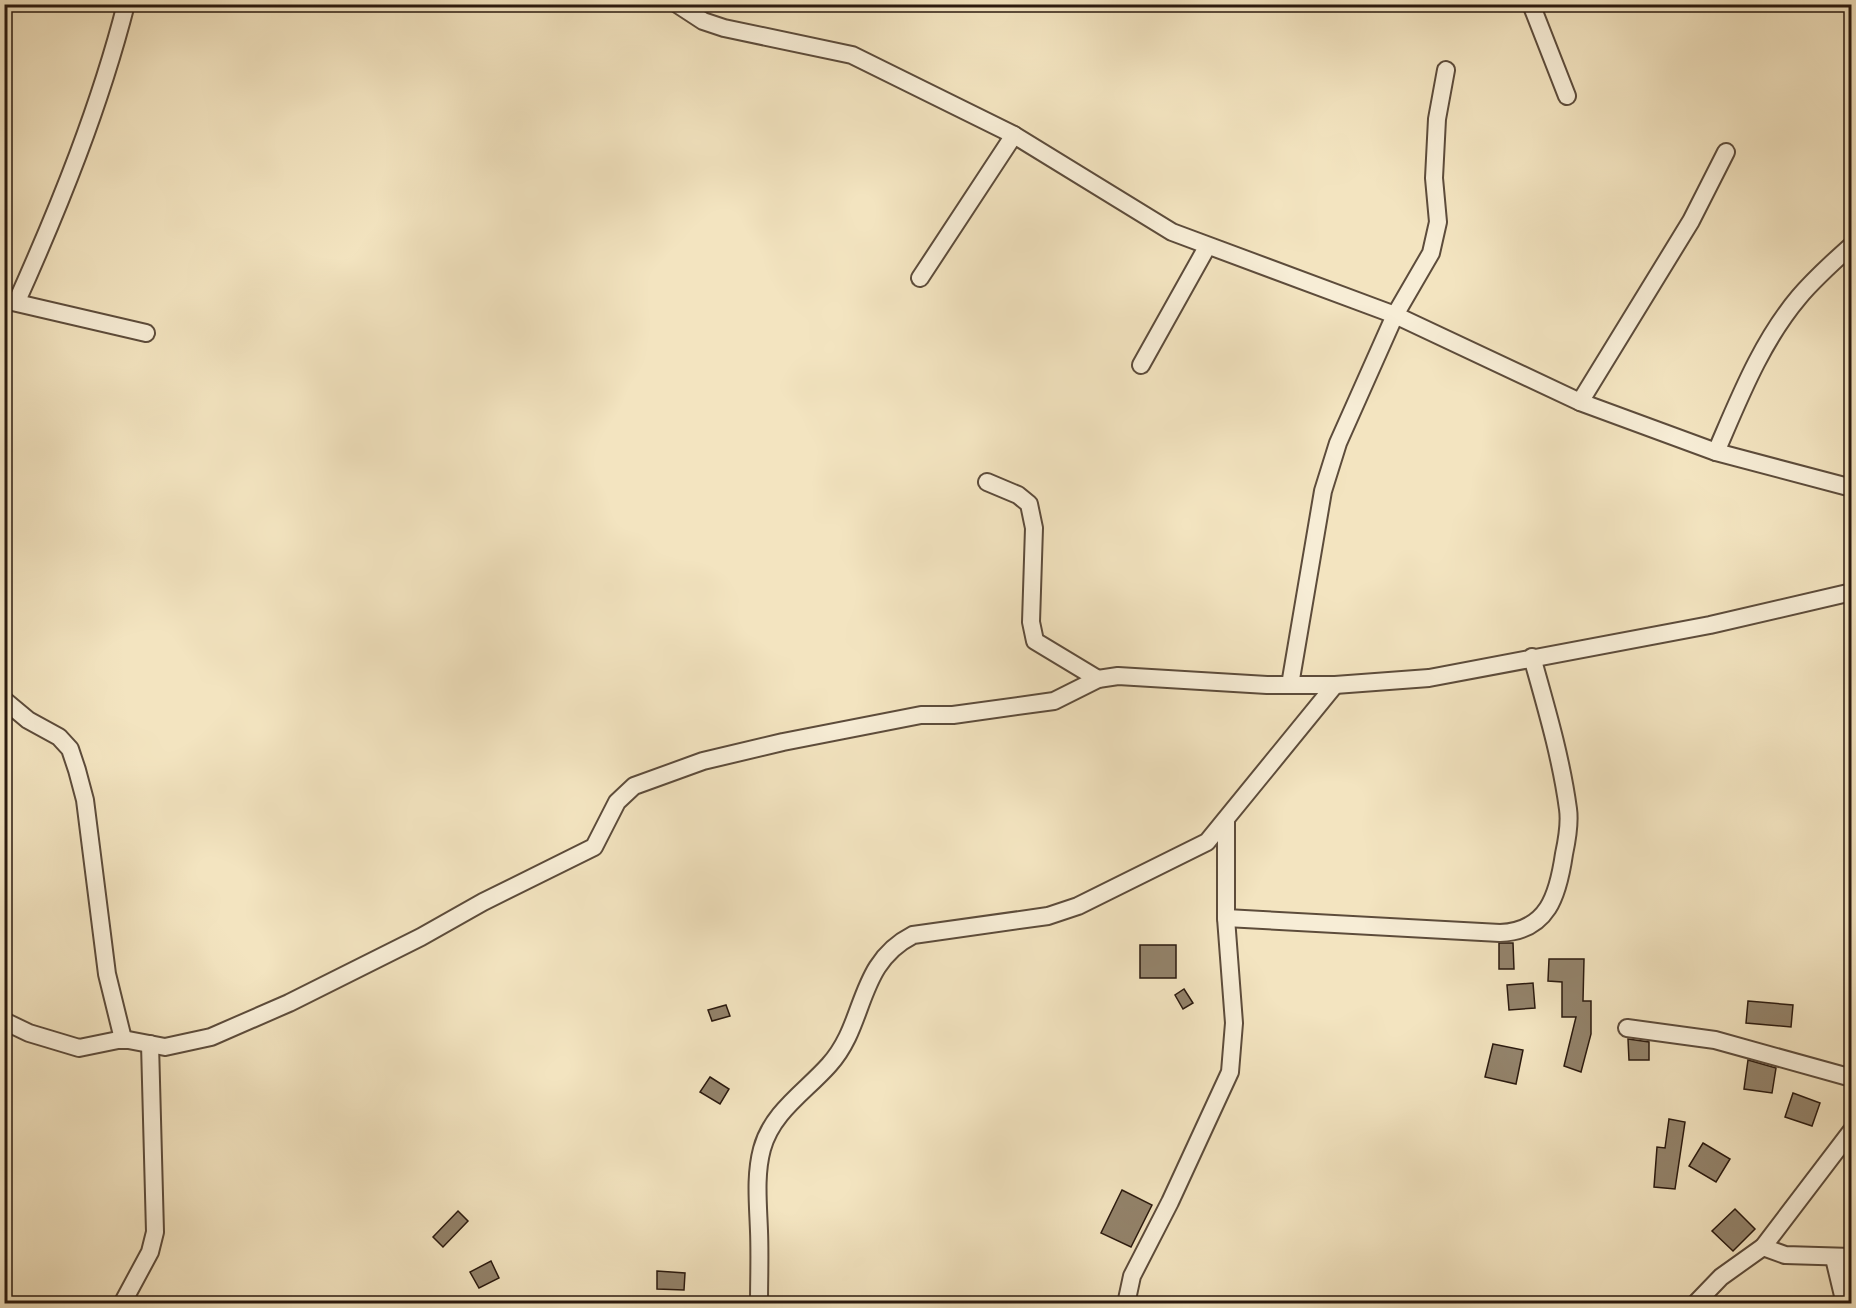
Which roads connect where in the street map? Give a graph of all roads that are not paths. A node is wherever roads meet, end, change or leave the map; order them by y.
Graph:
1 (126, 4) edge
2 (677, 4) edge
3 (1531, 4) edge
4 (1446, 70) dead end
5 (1567, 96) dead end
6 (1014, 135) junction
7 (1726, 152) dead end
8 (1851, 245) edge
9 (1208, 247) junction
10 (920, 278) dead end
11 (11, 300) edge
12 (1395, 315) junction
13 (146, 333) dead end
14 (1141, 365) dead end
15 (1580, 402) junction
16 (1716, 452) junction
17 (987, 482) dead end
18 (1851, 488) edge
19 (1851, 592) edge
20 (1532, 657) junction
21 (1098, 679) junction
22 (1290, 685) junction
23 (1335, 685) junction
24 (4, 700) edge
25 (1226, 822) junction
26 (1226, 918) junction
27 (4, 1021) edge
28 (1627, 1028) dead end
29 (123, 1039) junction
30 (150, 1044) junction
31 (1851, 1078) edge
32 (1851, 1130) edge
33 (1763, 1247) junction
34 (1851, 1257) edge
35 (1834, 1258) junction
36 (122, 1304) edge
37 (759, 1304) edge
38 (1126, 1304) edge
39 (1695, 1304) edge
40 (1845, 1304) edge

1 - 11 street
2 - 6 street
3 - 5 street
4 - 12 street
6 - 9 street
6 - 10 street
7 - 15 street
8 - 16 street
9 - 12 street
9 - 14 street
11 - 13 street
12 - 15 street
12 - 22 street
15 - 16 street
16 - 18 street
17 - 21 street
19 - 20 street
20 - 23 street
20 - 26 street
21 - 22 street
21 - 30 street
22 - 23 street
23 - 25 street
24 - 29 street
25 - 26 street
25 - 37 street
26 - 38 street
27 - 29 street
28 - 31 street
29 - 30 street
30 - 36 street
32 - 33 street
33 - 35 street
33 - 39 street
34 - 35 street
35 - 40 street

